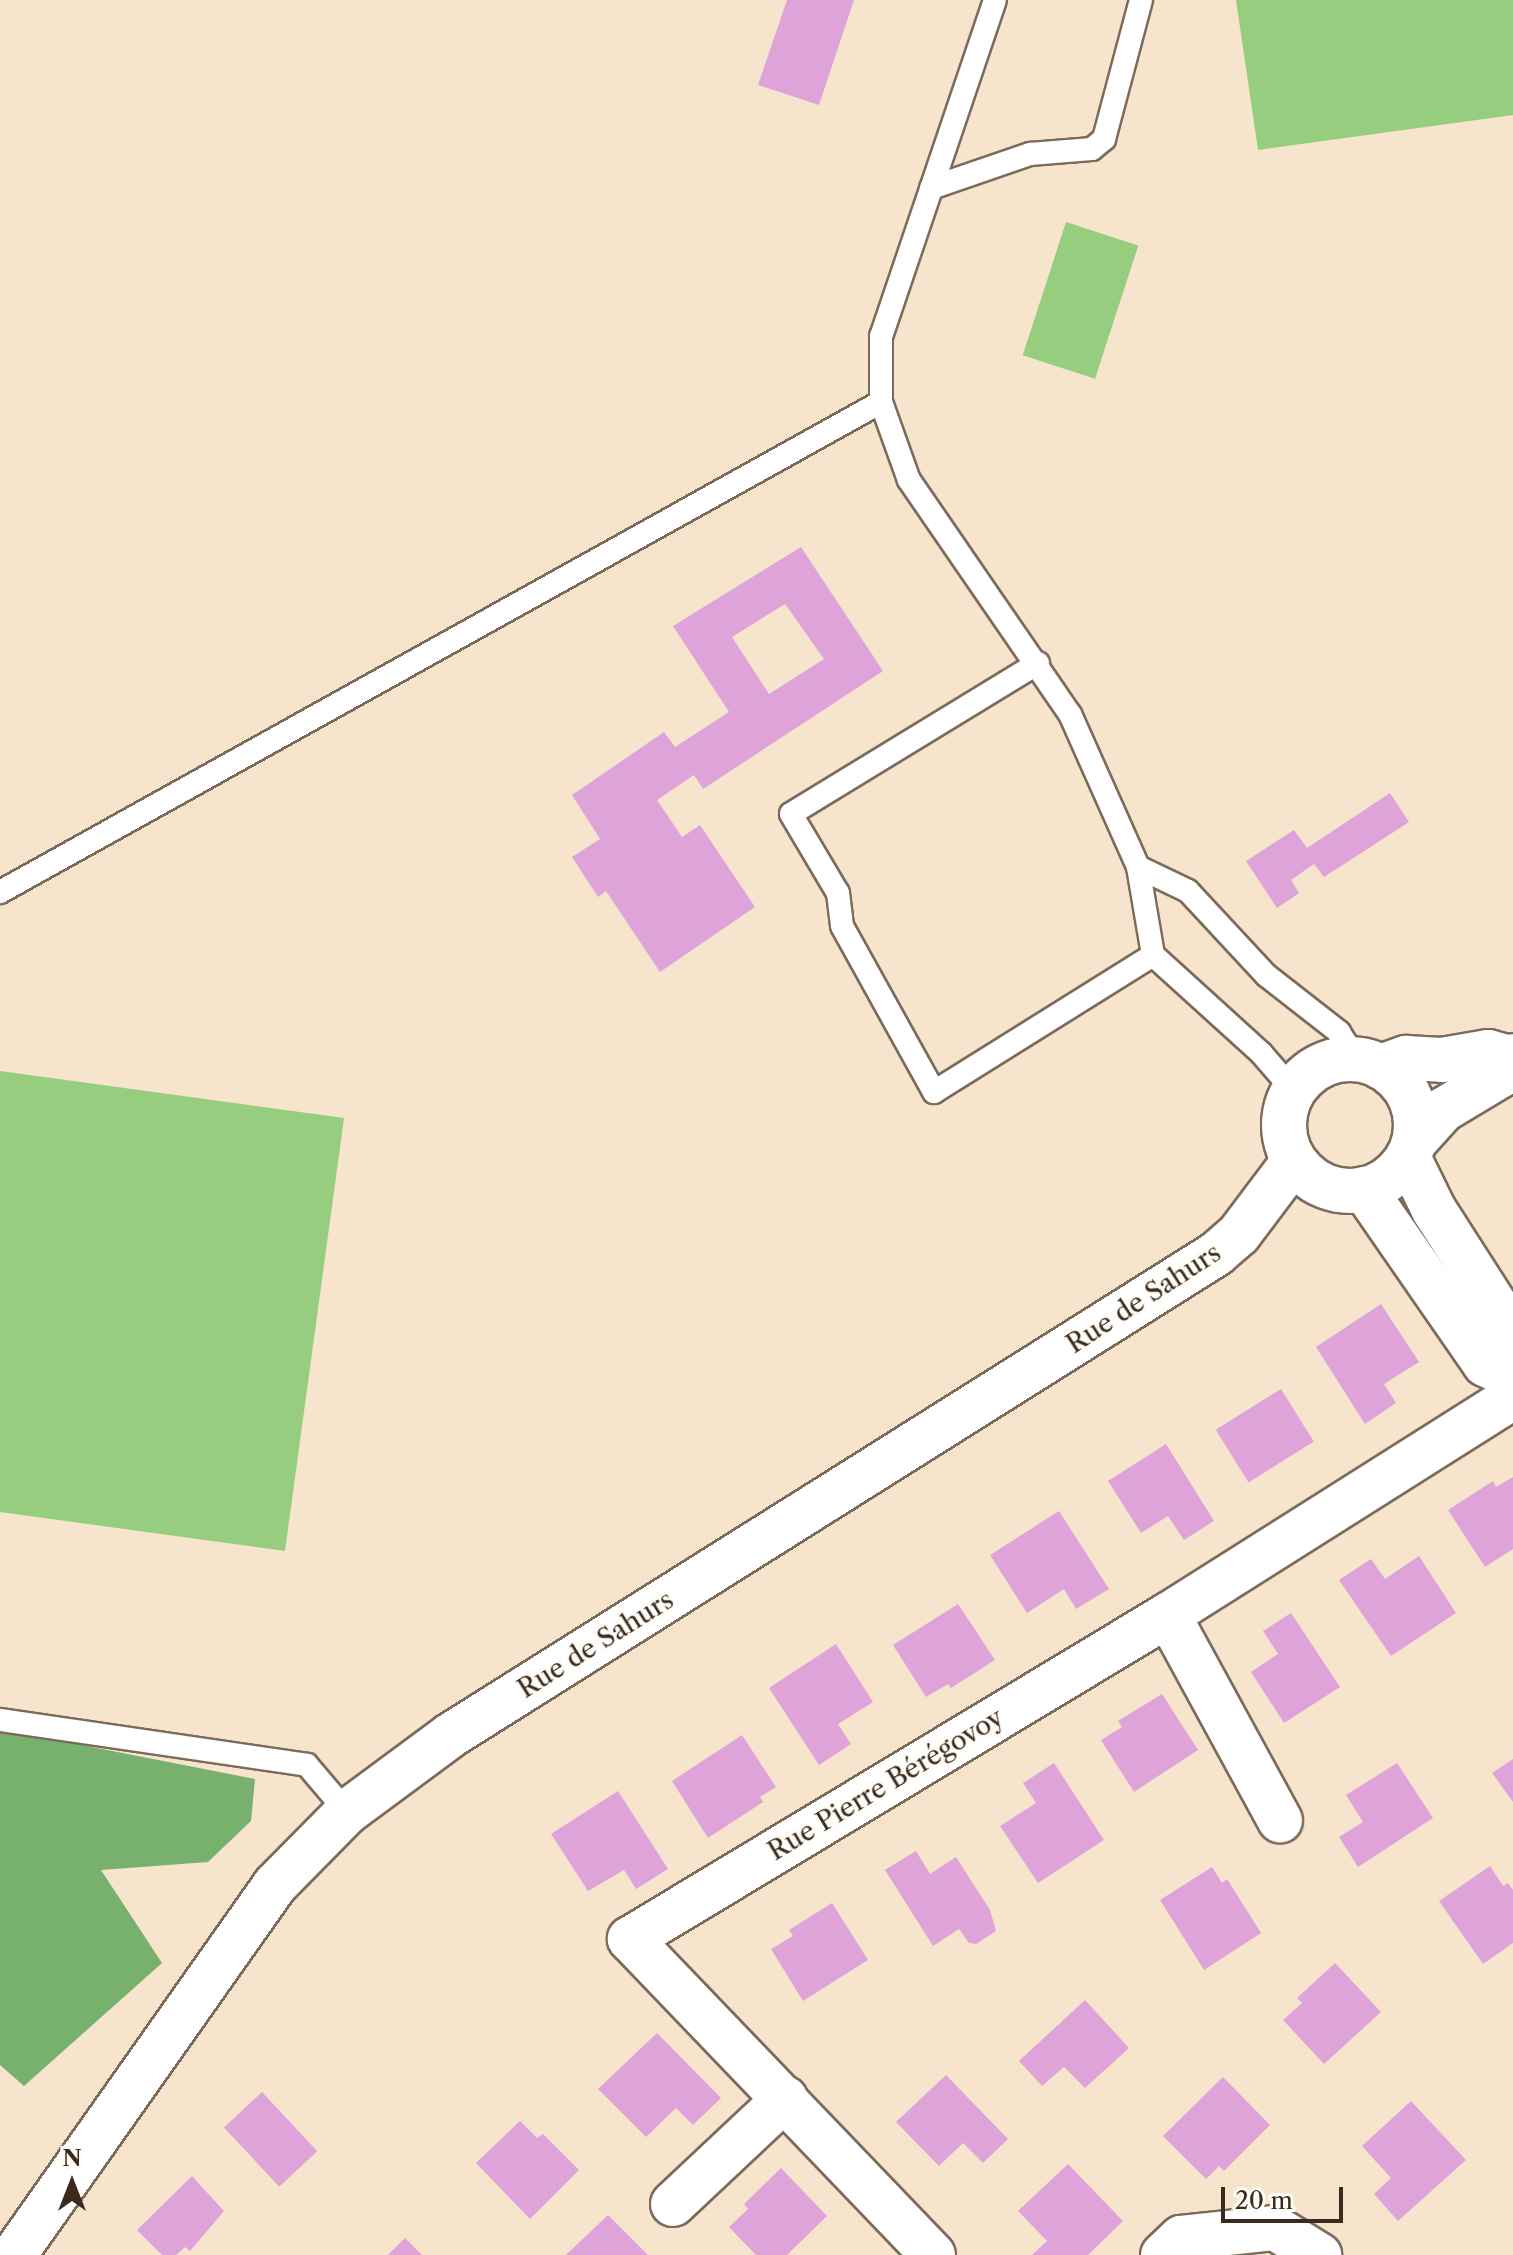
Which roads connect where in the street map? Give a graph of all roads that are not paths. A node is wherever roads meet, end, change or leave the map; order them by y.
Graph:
1 (995, 0) edge
2 (1141, 0) edge
3 (931, 188) junction
4 (881, 402) junction
5 (1038, 663) junction
6 (1138, 867) junction
7 (0, 892) edge
8 (1153, 955) junction
9 (1512, 1057) edge
10 (1368, 1062) junction
11 (1293, 1090) junction
12 (1412, 1149) junction
13 (1294, 1161) junction
14 (1364, 1189) junction
15 (1513, 1333) edge
16 (1513, 1377) edge
17 (1513, 1397) edge
18 (1168, 1615) junction
19 (0, 1720) edge
20 (347, 1812) junction
21 (1280, 1820) dead end
22 (785, 2099) junction
23 (673, 2204) dead end
24 (14, 2255) edge
25 (933, 2255) edge
26 (1163, 2255) edge
27 (1319, 2255) edge

1 - 3 lane
2 - 3 lane
3 - 4 lane
4 - 5 lane
4 - 7 lane
5 - 6 lane
5 - 8 lane
6 - 8 lane
6 - 10 lane
8 - 11 lane
9 - 10 street
9 - 12 street
10 - 11 street
10 - 12 street
11 - 13 street
12 - 14 street
12 - 15 street
13 - 14 street
13 - 20 street, Rue de Sahurs
14 - 16 street
17 - 18 street, Rue Pierre Bérégovoy
18 - 21 street
18 - 22 street, Rue Pierre Bérégovoy
19 - 20 lane
20 - 24 street, Rue de Sahurs
22 - 23 street
22 - 25 street, Rue Pierre Bérégovoy
26 - 27 street

